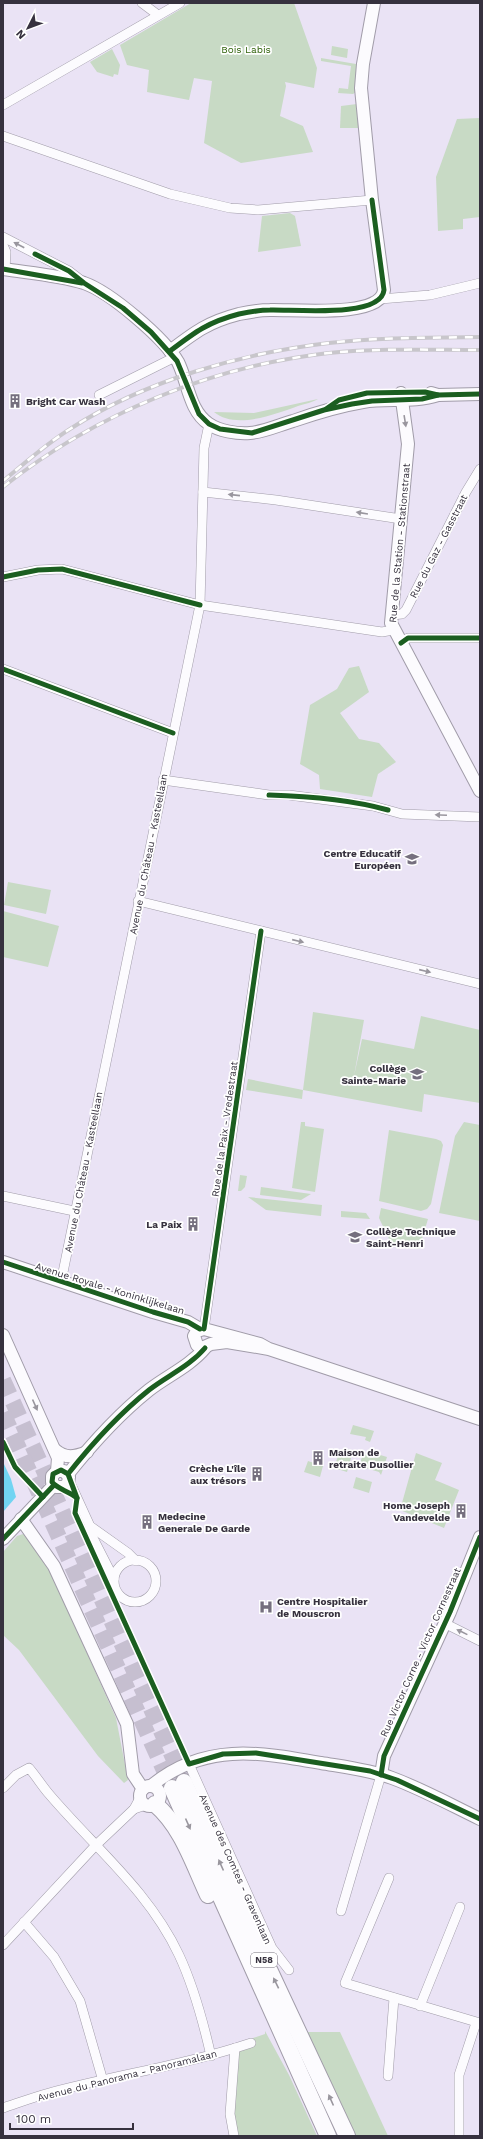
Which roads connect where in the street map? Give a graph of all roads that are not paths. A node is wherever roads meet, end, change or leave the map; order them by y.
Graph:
1 (142, 3) edge
2 (180, 3) edge
3 (374, 3) edge
4 (158, 15) junction
5 (3, 105) edge
6 (3, 136) edge
7 (372, 200) junction
8 (3, 237) edge
9 (3, 245) edge
10 (4, 269) edge
11 (480, 283) edge
12 (84, 284) junction
13 (380, 299) junction
14 (172, 354) junction
15 (480, 394) edge
16 (99, 395) dead end
17 (402, 396) junction
18 (209, 424) junction
19 (480, 470) edge
20 (203, 492) junction
21 (401, 519) junction
22 (3, 577) edge
23 (200, 605) junction
24 (391, 615) junction
25 (393, 630) junction
26 (480, 638) edge
27 (401, 643) junction
28 (3, 669) edge
29 (173, 733) junction
30 (163, 780) junction
31 (480, 791) edge
32 (480, 817) edge
33 (138, 901) junction
34 (261, 932) junction
35 (480, 984) edge
36 (3, 1196) edge
37 (74, 1211) junction
38 (5, 1265) edge
39 (61, 1282) junction
40 (205, 1330) junction
41 (3, 1335) edge
42 (208, 1346) junction
43 (269, 1349) junction
44 (480, 1418) edge
45 (55, 1450) junction
46 (88, 1451) junction
47 (62, 1480) junction
48 (21, 1519) junction
49 (90, 1526) junction
50 (104, 1537) junction
51 (480, 1537) edge
52 (3, 1539) edge
53 (94, 1542) junction
54 (136, 1561) junction
55 (114, 1579) junction
56 (444, 1624) junction
57 (480, 1641) edge
58 (189, 1764) junction
59 (381, 1775) junction
60 (3, 1788) edge
61 (157, 1791) junction
62 (480, 1819) edge
63 (96, 1845) junction
64 (389, 1878) dead end
65 (460, 1907) dead end
66 (341, 1911) dead end
67 (24, 1922) junction
68 (3, 1945) edge
69 (289, 1970) dead end
70 (394, 1998) junction
71 (420, 2006) junction
72 (478, 2023) edge
73 (250, 2043) dead end
74 (287, 2046) junction
75 (235, 2048) junction
76 (211, 2056) junction
77 (388, 2076) dead end
78 (103, 2081) junction
79 (3, 2108) edge
80 (234, 2136) edge
81 (328, 2136) edge
82 (347, 2136) edge
83 (459, 2136) edge

1 - 4 street
2 - 4 street
3 - 7 street
4 - 5 street
6 - 7 street
7 - 13 street
12 -> 8 street
9 - 10 street
10 - 12 street
11 - 13 street
12 - 14 street
13 - 14 street
14 - 16 street
14 - 18 street
15 - 17 street
17 - 18 street
17 -> 21 street, Rue de la Station - Stationstraat
18 - 20 street, Avenue du Château - Kasteellaan
19 - 24 street, Rue du Gaz - Gasstraat
21 -> 20 street
20 - 23 street, Avenue du Château - Kasteellaan
21 - 24 street, Rue de la Station - Stationstraat
22 - 23 street
23 - 25 street
23 - 29 street, Avenue du Château - Kasteellaan
24 - 25 street, Rue de la Station - Stationstraat
25 - 27 street, Rue de la Station - Stationstraat
26 - 27 street
27 - 31 street, Rue de la Station - Stationstraat
28 - 29 street
29 - 30 street, Avenue du Château - Kasteellaan
32 -> 30 street
30 - 33 street, Avenue du Château - Kasteellaan
33 - 34 street
33 - 37 street, Avenue du Château - Kasteellaan
34 -> 35 street
34 - 40 street, Rue de la Paix - Vredestraat
36 - 37 street
37 - 39 street, Avenue du Château - Kasteellaan
38 - 39 street, Avenue Royale - Koninklijkelaan
39 - 40 street, Avenue Royale - Koninklijkelaan
40 - 42 street
40 - 42 street
40 - 43 street, Avenue Royale - Koninklijkelaan
41 -> 45 street
42 - 43 street, Avenue Royale - Koninklijkelaan
42 - 46 street
43 - 44 street, Avenue Royale - Koninklijkelaan
45 - 46 street
45 - 47 street
46 - 47 street
47 - 48 street
47 - 49 street
48 - 52 street
48 - 61 street
49 - 50 street
49 - 53 street
50 - 53 street
50 - 54 street
51 - 56 street, Rue Victor Corne - Victor Cornestraat
53 - 55 street
54 - 55 street
54 - 55 street
57 -> 56 street
56 - 59 street, Rue Victor Corne - Victor Cornestraat
58 - 59 street
58 - 61 street
58 - 69 street, Avenue des Comtes - Gravenlaan
59 - 62 street
59 - 66 street, Rue Victor Corne - Victor Cornestraat
60 - 63 street
61 - 63 street
61 -> 74 highway, N58
61 - 74 highway
82 -> 61 highway, N58
63 - 67 street
63 - 76 street
64 - 70 street
65 - 71 street
67 - 68 street
67 - 78 street
70 - 71 street
70 - 77 street
71 - 72 street
72 - 83 street
73 - 75 street, Avenue du Panorama - Panoramalaan
74 - 81 highway, N58
75 - 76 street, Avenue du Panorama - Panoramalaan
75 - 80 street
76 - 78 street, Avenue du Panorama - Panoramalaan
78 - 79 street, Avenue du Panorama - Panoramalaan

